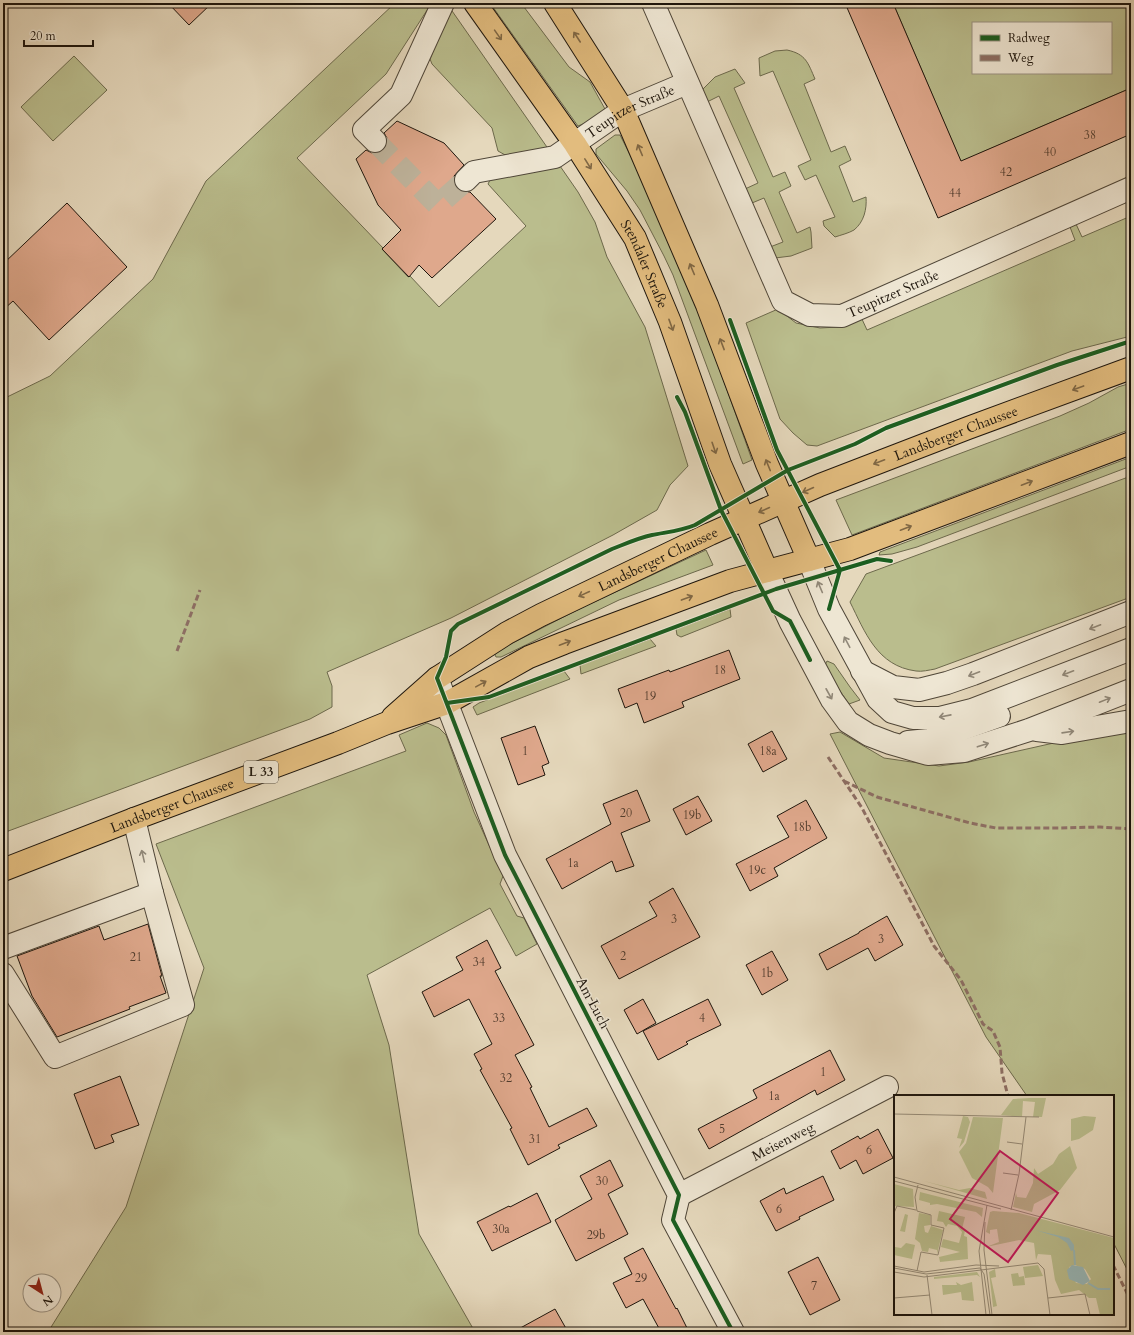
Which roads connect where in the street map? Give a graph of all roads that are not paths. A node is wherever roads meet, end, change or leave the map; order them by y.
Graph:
1 (443, 3) edge
2 (475, 3) edge
3 (555, 3) edge
4 (653, 3) edge
5 (687, 83) junction
6 (623, 110) junction
7 (375, 141) tunnel mouth
8 (575, 144) junction
9 (466, 180) tunnel mouth
10 (1131, 188) edge
11 (1131, 368) edge
12 (1131, 443) edge
13 (783, 501) junction
14 (744, 519) junction
15 (808, 560) junction
16 (764, 562) junction
17 (1131, 612) edge
18 (1131, 649) edge
19 (1131, 664) edge
20 (862, 671) junction
21 (437, 678) junction
22 (1131, 690) edge
23 (1025, 698) junction
24 (447, 703) junction
25 (1131, 721) edge
26 (387, 723) junction
27 (1029, 730) junction
28 (890, 743) junction
29 (134, 818) junction
30 (3, 870) edge
31 (152, 894) junction
32 (3, 948) edge
33 (3, 974) edge
34 (887, 1087) dead end
35 (679, 1195) junction
36 (733, 1332) edge

1 - 7 street
2 -> 8 main road, Stendaler Straße
6 -> 3 main road
4 - 5 street, Teupitzer Straße
5 - 6 street, Teupitzer Straße
5 - 10 street, Teupitzer Straße
6 - 8 street, Teupitzer Straße
13 -> 6 main road
8 - 9 street, Teupitzer Straße
8 -> 14 main road, Stendaler Straße
11 -> 13 main road, Landsberger Chaussee
15 -> 12 main road, Landsberger Chaussee
13 -> 14 main road, Landsberger Chaussee
13 - 15 main road
14 - 16 main road, Stendaler Straße
14 -> 21 main road, Landsberger Chaussee
15 - 16 main road, Landsberger Chaussee
20 -> 15 street
24 -> 16 main road, Landsberger Chaussee
16 -> 28 street
17 -> 20 street
18 -> 23 street
19 - 23 street
23 -> 20 street
21 - 24 street, Am Luch
21 - 26 main road, Landsberger Chaussee
27 -> 22 street
23 - 28 street
24 - 26 main road, Landsberger Chaussee
24 - 35 street, Am Luch
27 -> 25 street
26 - 29 main road, Landsberger Chaussee / L 33
28 -> 27 street
29 - 30 main road, Landsberger Chaussee / L 33
31 -> 29 street
31 - 32 street
31 - 33 street
34 - 35 street, Meisenweg
35 - 36 street

